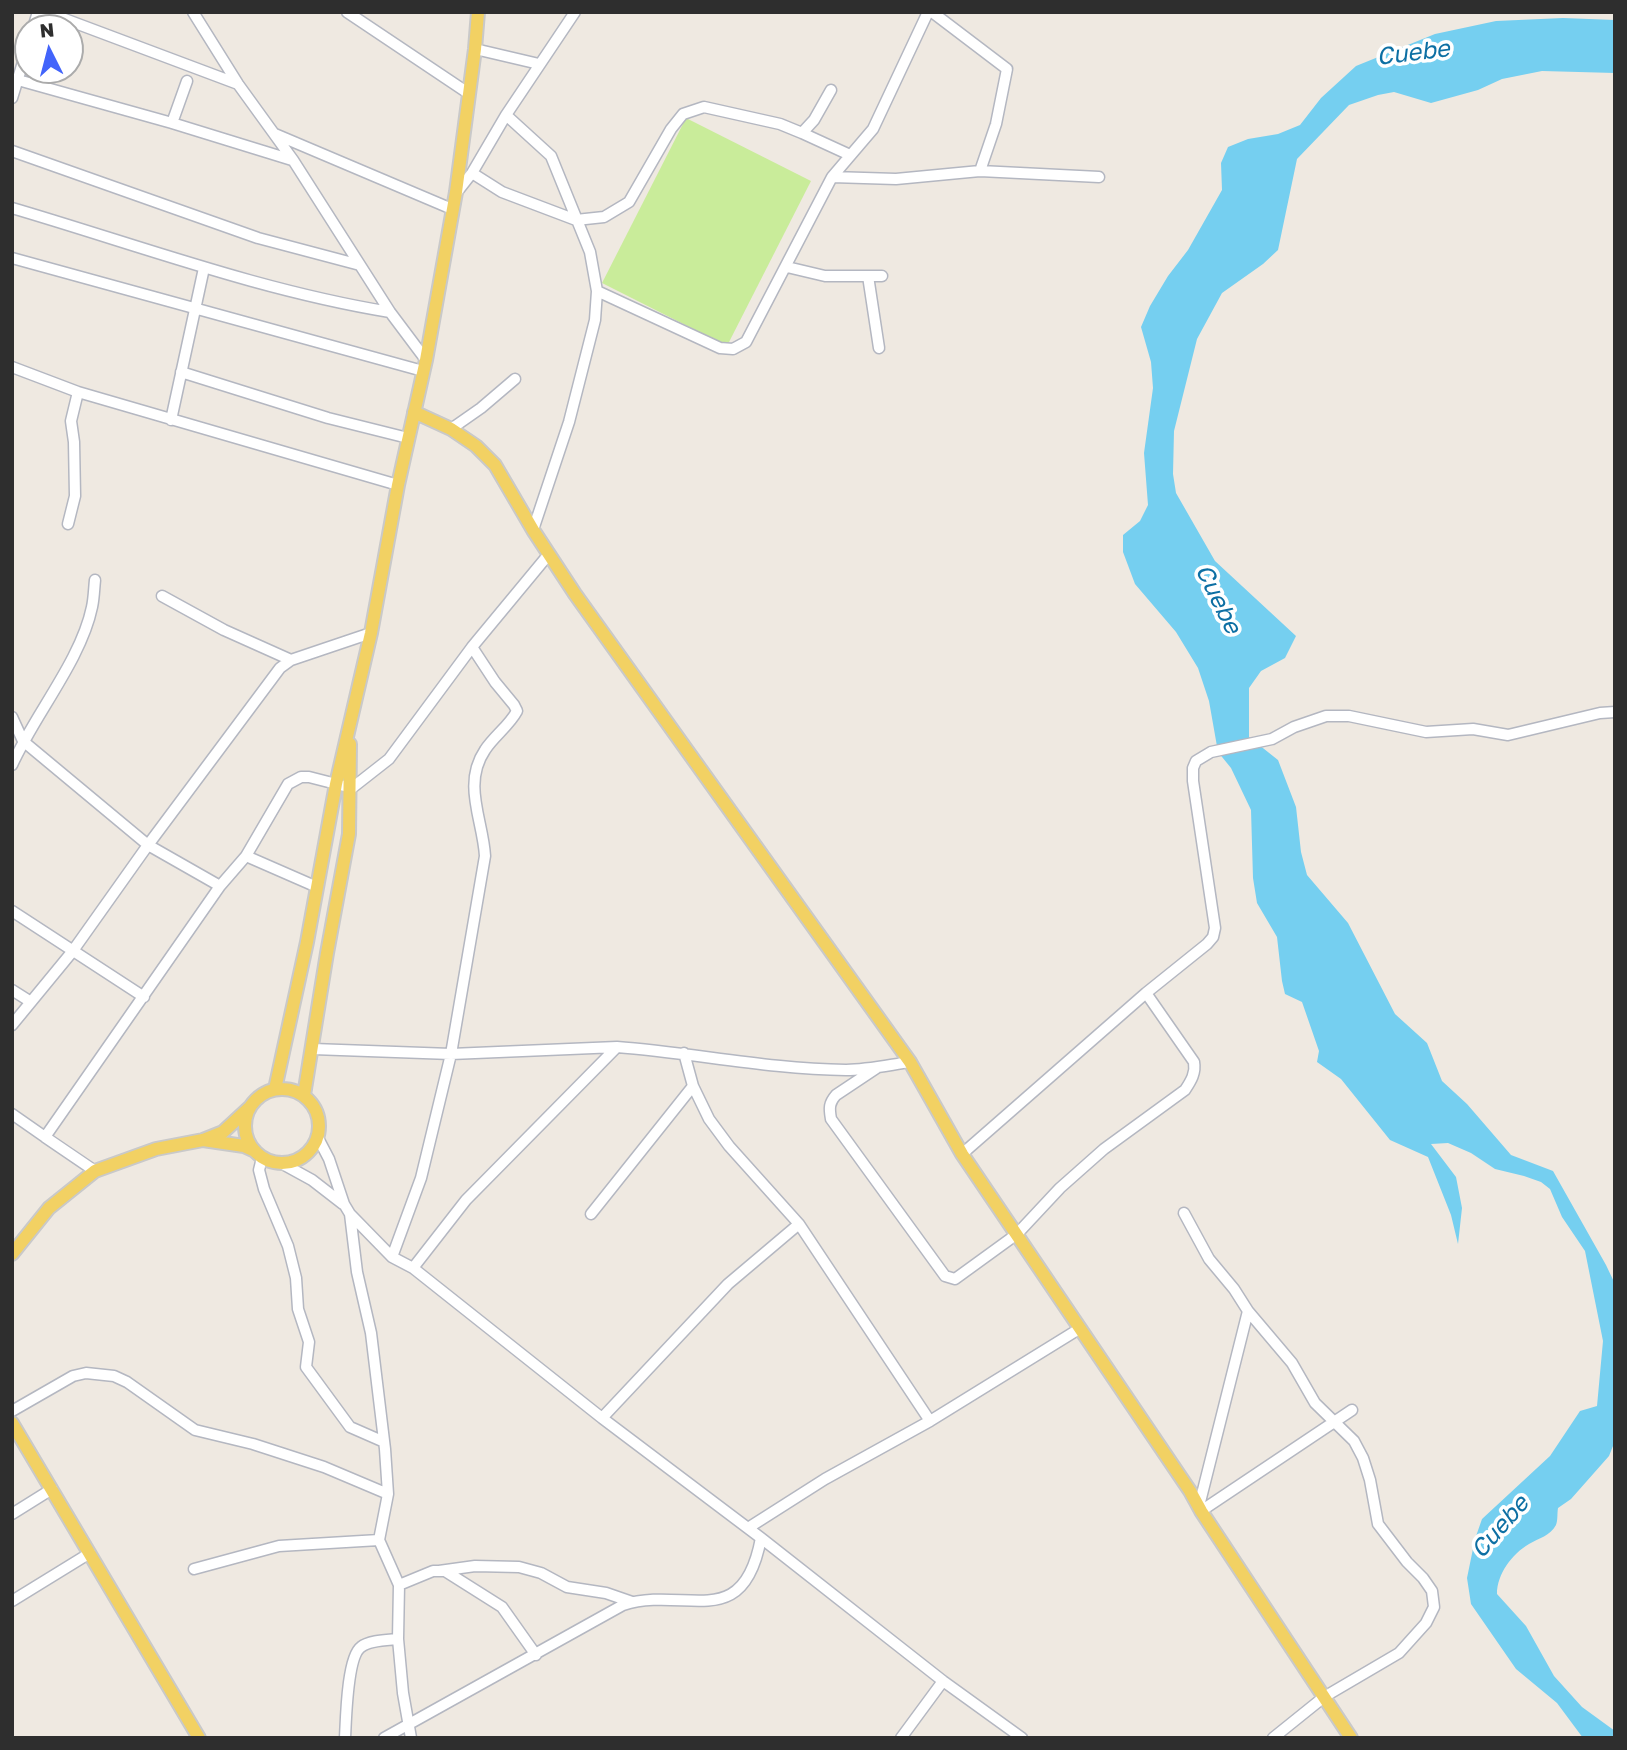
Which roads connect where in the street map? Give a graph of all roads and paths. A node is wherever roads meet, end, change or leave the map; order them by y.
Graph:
1 (46, 12) edge
2 (193, 12) edge
3 (347, 12) edge
4 (478, 12) edge
5 (575, 12) edge
6 (930, 12) edge
7 (475, 49) junction
8 (539, 64) junction
9 (187, 81) dead end
10 (32, 84) edge
11 (239, 84) junction
12 (831, 90) dead end
13 (468, 93) junction
14 (506, 114) junction
15 (172, 123) junction
16 (802, 133) junction
17 (275, 134) junction
18 (12, 151) edge
19 (850, 155) junction
20 (293, 160) junction
21 (980, 171) junction
22 (471, 173) junction
23 (832, 177) junction
24 (1098, 177) dead end
25 (456, 192) junction
26 (12, 208) edge
27 (452, 209) junction
28 (576, 220) junction
29 (12, 258) edge
30 (360, 265) junction
31 (787, 267) junction
32 (204, 268) junction
33 (868, 276) junction
34 (882, 276) dead end
35 (597, 291) junction
36 (195, 308) junction
37 (390, 312) junction
38 (878, 348) dead end
39 (424, 365) junction
40 (12, 367) edge
41 (181, 373) junction
42 (515, 379) dead end
43 (78, 392) junction
44 (414, 412) junction
45 (171, 420) junction
46 (451, 429) junction
47 (408, 438) junction
48 (398, 485) junction
49 (68, 524) dead end
50 (533, 530) junction
51 (549, 554) junction
52 (94, 580) dead end
53 (162, 596) dead end
54 (371, 633) junction
55 (472, 647) junction
56 (291, 660) junction
57 (1615, 712) edge
58 (12, 717) edge
59 (350, 726) junction
60 (23, 741) junction
61 (12, 765) edge
62 (336, 784) junction
63 (352, 789) junction
64 (148, 845) junction
65 (246, 856) junction
66 (220, 886) junction
67 (317, 887) junction
68 (12, 911) edge
69 (72, 952) junction
70 (12, 990) edge
71 (1146, 993) junction
72 (144, 997) junction
73 (31, 1002) junction
74 (12, 1025) edge
75 (617, 1047) junction
76 (313, 1049) junction
77 (684, 1053) junction
78 (451, 1054) junction
79 (910, 1062) junction
80 (878, 1067) junction
81 (693, 1086) junction
82 (275, 1089) junction
83 (304, 1096) junction
84 (248, 1108) junction
85 (12, 1114) edge
86 (45, 1137) junction
87 (318, 1138) junction
88 (203, 1140) junction
89 (962, 1154) junction
90 (258, 1155) junction
91 (281, 1163) junction
92 (95, 1171) junction
93 (344, 1204) junction
94 (1184, 1213) dead end
95 (350, 1214) junction
96 (591, 1214) dead end
97 (799, 1224) junction
98 (1017, 1234) junction
99 (13, 1250) edge
100 (392, 1257) junction
101 (413, 1268) junction
102 (1248, 1311) junction
103 (1079, 1329) junction
104 (1352, 1410) dead end
105 (12, 1411) edge
106 (602, 1418) junction
107 (930, 1421) junction
108 (12, 1423) edge
109 (1333, 1423) junction
110 (382, 1441) junction
111 (51, 1489) junction
112 (388, 1494) junction
113 (1200, 1508) junction
114 (12, 1514) edge
115 (748, 1528) junction
116 (761, 1538) junction
117 (379, 1539) junction
118 (90, 1553) junction
119 (194, 1569) dead end
120 (439, 1571) junction
121 (399, 1585) junction
122 (12, 1601) edge
123 (632, 1602) junction
124 (398, 1639) junction
125 (536, 1655) junction
126 (943, 1681) junction
127 (1324, 1697) junction
128 (408, 1725) junction
129 (199, 1738) edge
130 (345, 1738) edge
131 (384, 1738) edge
132 (411, 1738) edge
133 (901, 1738) edge
134 (1022, 1738) edge
135 (1273, 1738) edge
136 (1351, 1738) edge

1 - 11 street
2 - 11 street
3 - 13 street
4 - 7 main road
5 - 8 street
6 - 19 street
6 - 21 street
7 - 8 street
7 - 13 main road
8 - 14 street
9 - 15 street
10 - 15 street
11 - 17 street
12 - 16 street
13 - 25 main road
14 - 22 street
14 - 28 street
15 - 20 street
16 - 19 street
16 - 28 street
17 - 20 street
17 - 27 street
18 - 30 street
19 - 23 street
20 - 30 street
21 - 23 street
21 - 24 street
22 - 25 street
22 - 28 street
23 - 31 street
25 - 27 main road
26 - 32 street
27 - 39 main road
28 - 35 street
29 - 36 street
30 - 37 street
31 - 33 street
31 - 35 street
32 - 36 street
32 - 37 street
33 - 34 street
33 - 38 street
35 - 50 street
36 - 39 street
36 - 41 street
37 - 39 street
39 - 44 main road
40 - 43 street
41 - 45 street
41 - 47 street
42 - 46 street
43 - 45 street
43 - 49 street
44 - 46 main road
44 - 47 main road
45 - 48 street
46 - 50 main road
47 - 48 main road
48 - 54 main road
50 - 51 main road
51 - 55 street
51 - 79 main road
52 - 60 street
53 - 56 street
54 - 56 street
54 - 59 main road
55 - 63 street
55 - 78 street
56 - 64 street
57 - 71 street
58 - 60 street
59 - 62 main road
59 - 63 main road
60 - 61 street
60 - 64 street
62 - 63 street
62 - 65 street
62 - 67 main road
63 - 76 main road
64 - 66 street
64 - 69 street
65 - 66 street
65 - 67 street
66 - 72 street
67 - 82 main road
68 - 69 street
69 - 72 street
69 - 73 street
70 - 73 street
71 - 89 street
71 - 98 street
72 - 86 street
73 - 74 street
75 - 77 street
75 - 78 street
75 - 101 street
76 - 78 street
76 - 83 main road
77 - 80 street
77 - 81 street
78 - 100 street
79 - 80 street
79 - 89 main road
80 - 98 street
81 - 96 street
81 - 97 street
82 - 83 main road
82 - 84 main road
83 - 87 main road
84 - 88 main road
84 - 90 main road
85 - 86 street
86 - 92 street
87 - 91 main road
87 - 93 street
88 - 90 main road
88 - 92 main road
89 - 98 main road
90 - 91 main road
90 - 110 street
91 - 93 street
92 - 99 main road
93 - 95 street
94 - 102 street
95 - 100 street
95 - 110 street
97 - 106 street
97 - 107 street
98 - 103 main road
100 - 101 street
101 - 106 street
102 - 109 street
102 - 113 street
103 - 107 street
103 - 113 main road
104 - 109 street
105 - 112 street
106 - 115 street
107 - 115 street
108 - 111 main road
109 - 113 street
109 - 127 street
110 - 112 street
111 - 114 street
111 - 118 main road
112 - 117 street
113 - 127 main road
115 - 116 street
116 - 123 street
116 - 126 street
117 - 119 street
117 - 121 street
118 - 122 street
118 - 129 main road
120 - 121 street
120 - 123 street
120 - 125 street
121 - 124 street
123 - 125 street
124 - 128 street
124 - 130 street
125 - 128 street
126 - 133 street
126 - 134 street
127 - 135 street
127 - 136 main road
128 - 131 street
128 - 132 street

